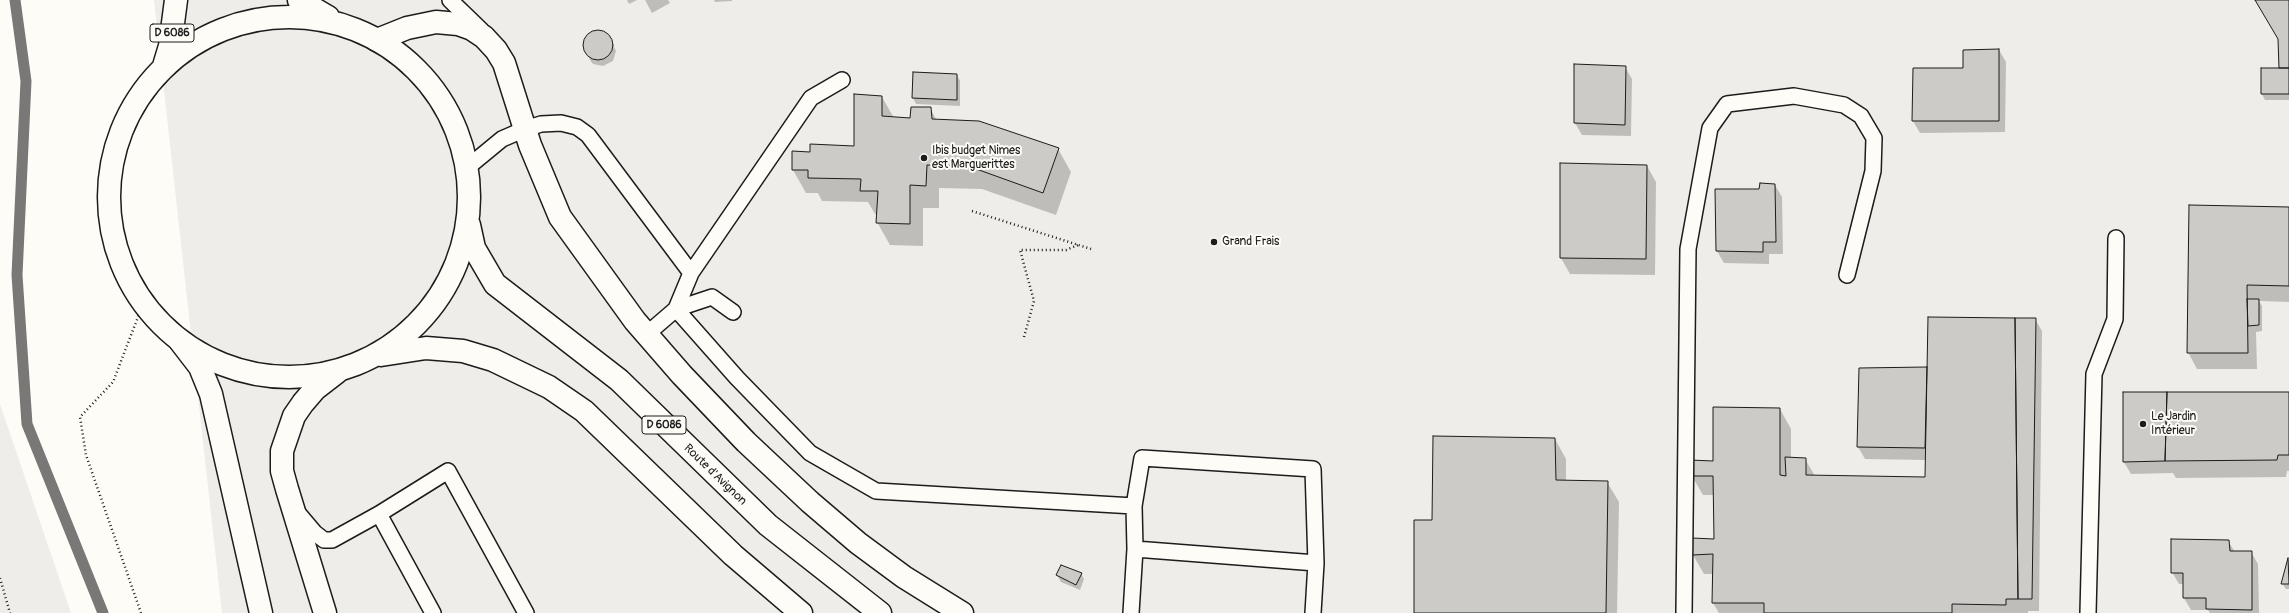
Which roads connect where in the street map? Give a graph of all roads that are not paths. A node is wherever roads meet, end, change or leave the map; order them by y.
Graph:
1 (176, 0) edge
2 (299, 0) edge
3 (450, 0) edge
4 (339, 23) junction
5 (377, 40) junction
6 (496, 50) junction
7 (164, 66) junction
8 (842, 80) dead end
9 (525, 129) junction
10 (468, 167) junction
11 (469, 224) junction
12 (2116, 238) dead end
13 (691, 273) junction
14 (1847, 274) dead end
15 (676, 309) junction
16 (733, 312) dead end
17 (647, 334) junction
18 (180, 341) junction
19 (378, 355) junction
20 (337, 372) junction
21 (291, 503) junction
22 (1134, 506) junction
23 (379, 514) junction
24 (1135, 549) junction
25 (1316, 563) junction
26 (261, 613) edge
27 (325, 613) edge
28 (433, 613) edge
29 (526, 613) edge
30 (801, 613) edge
31 (880, 613) edge
32 (962, 613) edge
33 (1131, 613) edge
34 (1313, 613) edge
35 (1684, 613) edge
36 (2088, 613) edge

1 - 7 main road, D 6086
2 - 4 main road
3 - 6 lane
4 - 5 main road
4 - 7 main road
5 - 6 main road
5 - 10 main road
6 - 9 main road
7 - 18 main road
8 - 13 lane
9 - 10 lane
9 - 13 lane
9 - 17 main road
10 - 11 main road
11 - 19 main road
11 - 31 main road, Route d'Avignon / D 6086
12 - 36 lane
13 - 15 lane
14 - 35 lane
15 - 16 lane
15 - 17 lane
15 - 22 lane
17 - 32 main road
18 - 20 main road
18 - 26 main road
19 - 20 main road
19 - 30 main road
20 - 21 main road
21 - 23 lane
21 - 27 main road
22 - 24 lane
22 - 25 lane
23 - 28 lane
23 - 29 lane
24 - 25 lane
24 - 33 lane
25 - 34 lane

